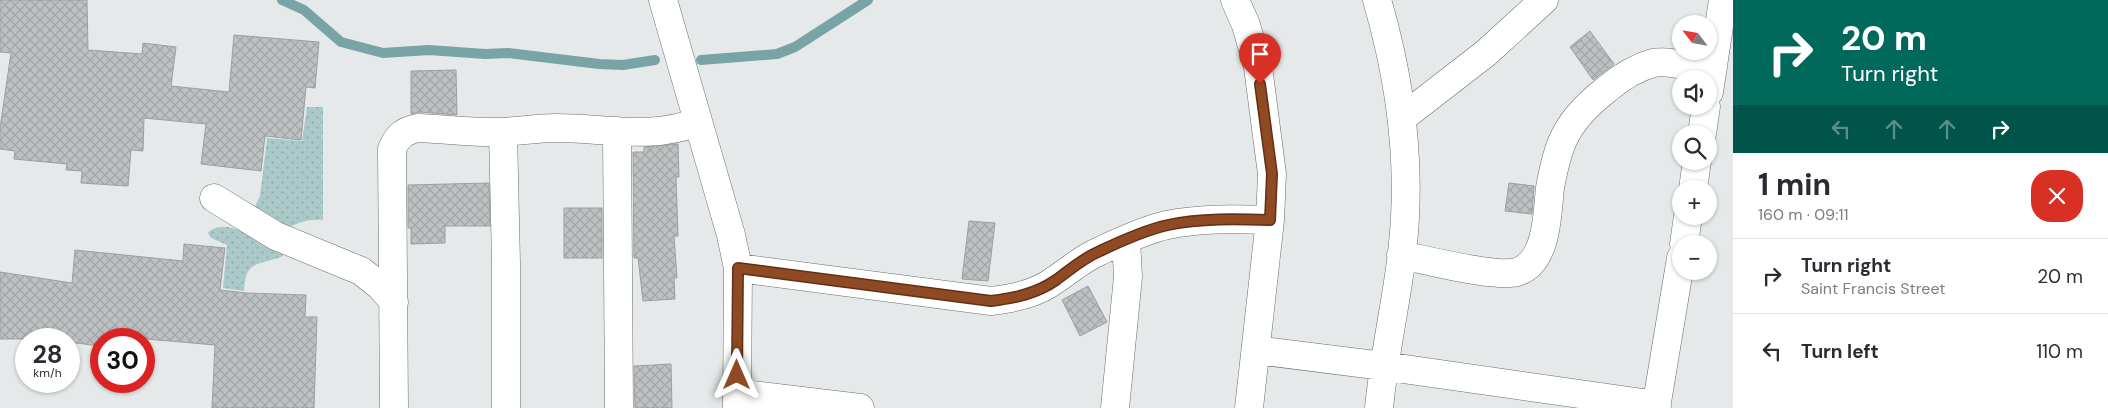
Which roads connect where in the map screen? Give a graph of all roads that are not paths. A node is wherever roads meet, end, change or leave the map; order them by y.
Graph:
1 (1234, 0) edge
2 (1377, 0) edge
3 (1544, 0) edge
4 (1723, 0) edge
5 (668, 2) edge
6 (1693, 70) edge
7 (1712, 70) edge
8 (1402, 118) junction
9 (697, 122) junction
10 (617, 131) junction
11 (503, 132) junction
12 (214, 198) dead end
13 (1270, 220) junction
14 (1126, 240) junction
15 (1401, 255) junction
16 (738, 268) junction
17 (1677, 280) edge
18 (394, 302) junction
19 (1256, 350) junction
20 (1383, 366) junction
21 (737, 401) edge
22 (1657, 407) edge
23 (394, 408) edge
24 (506, 408) edge
25 (619, 408) edge
26 (860, 408) edge
27 (1112, 408) edge
28 (1249, 408) edge
29 (1379, 408) edge

1 - 13 street
2 - 8 street
3 - 8 street
4 - 7 street
5 - 9 street
6 - 15 street
8 - 15 street
9 - 10 street
9 - 16 street
10 - 11 street
10 - 25 street
11 - 18 street
11 - 24 street
12 - 18 street
13 - 14 street
13 - 19 street
14 - 16 street
14 - 27 street
15 - 20 street
16 - 21 street
17 - 22 street
18 - 23 street
19 - 20 street
19 - 28 street
20 - 22 street
20 - 29 street
21 - 26 street

